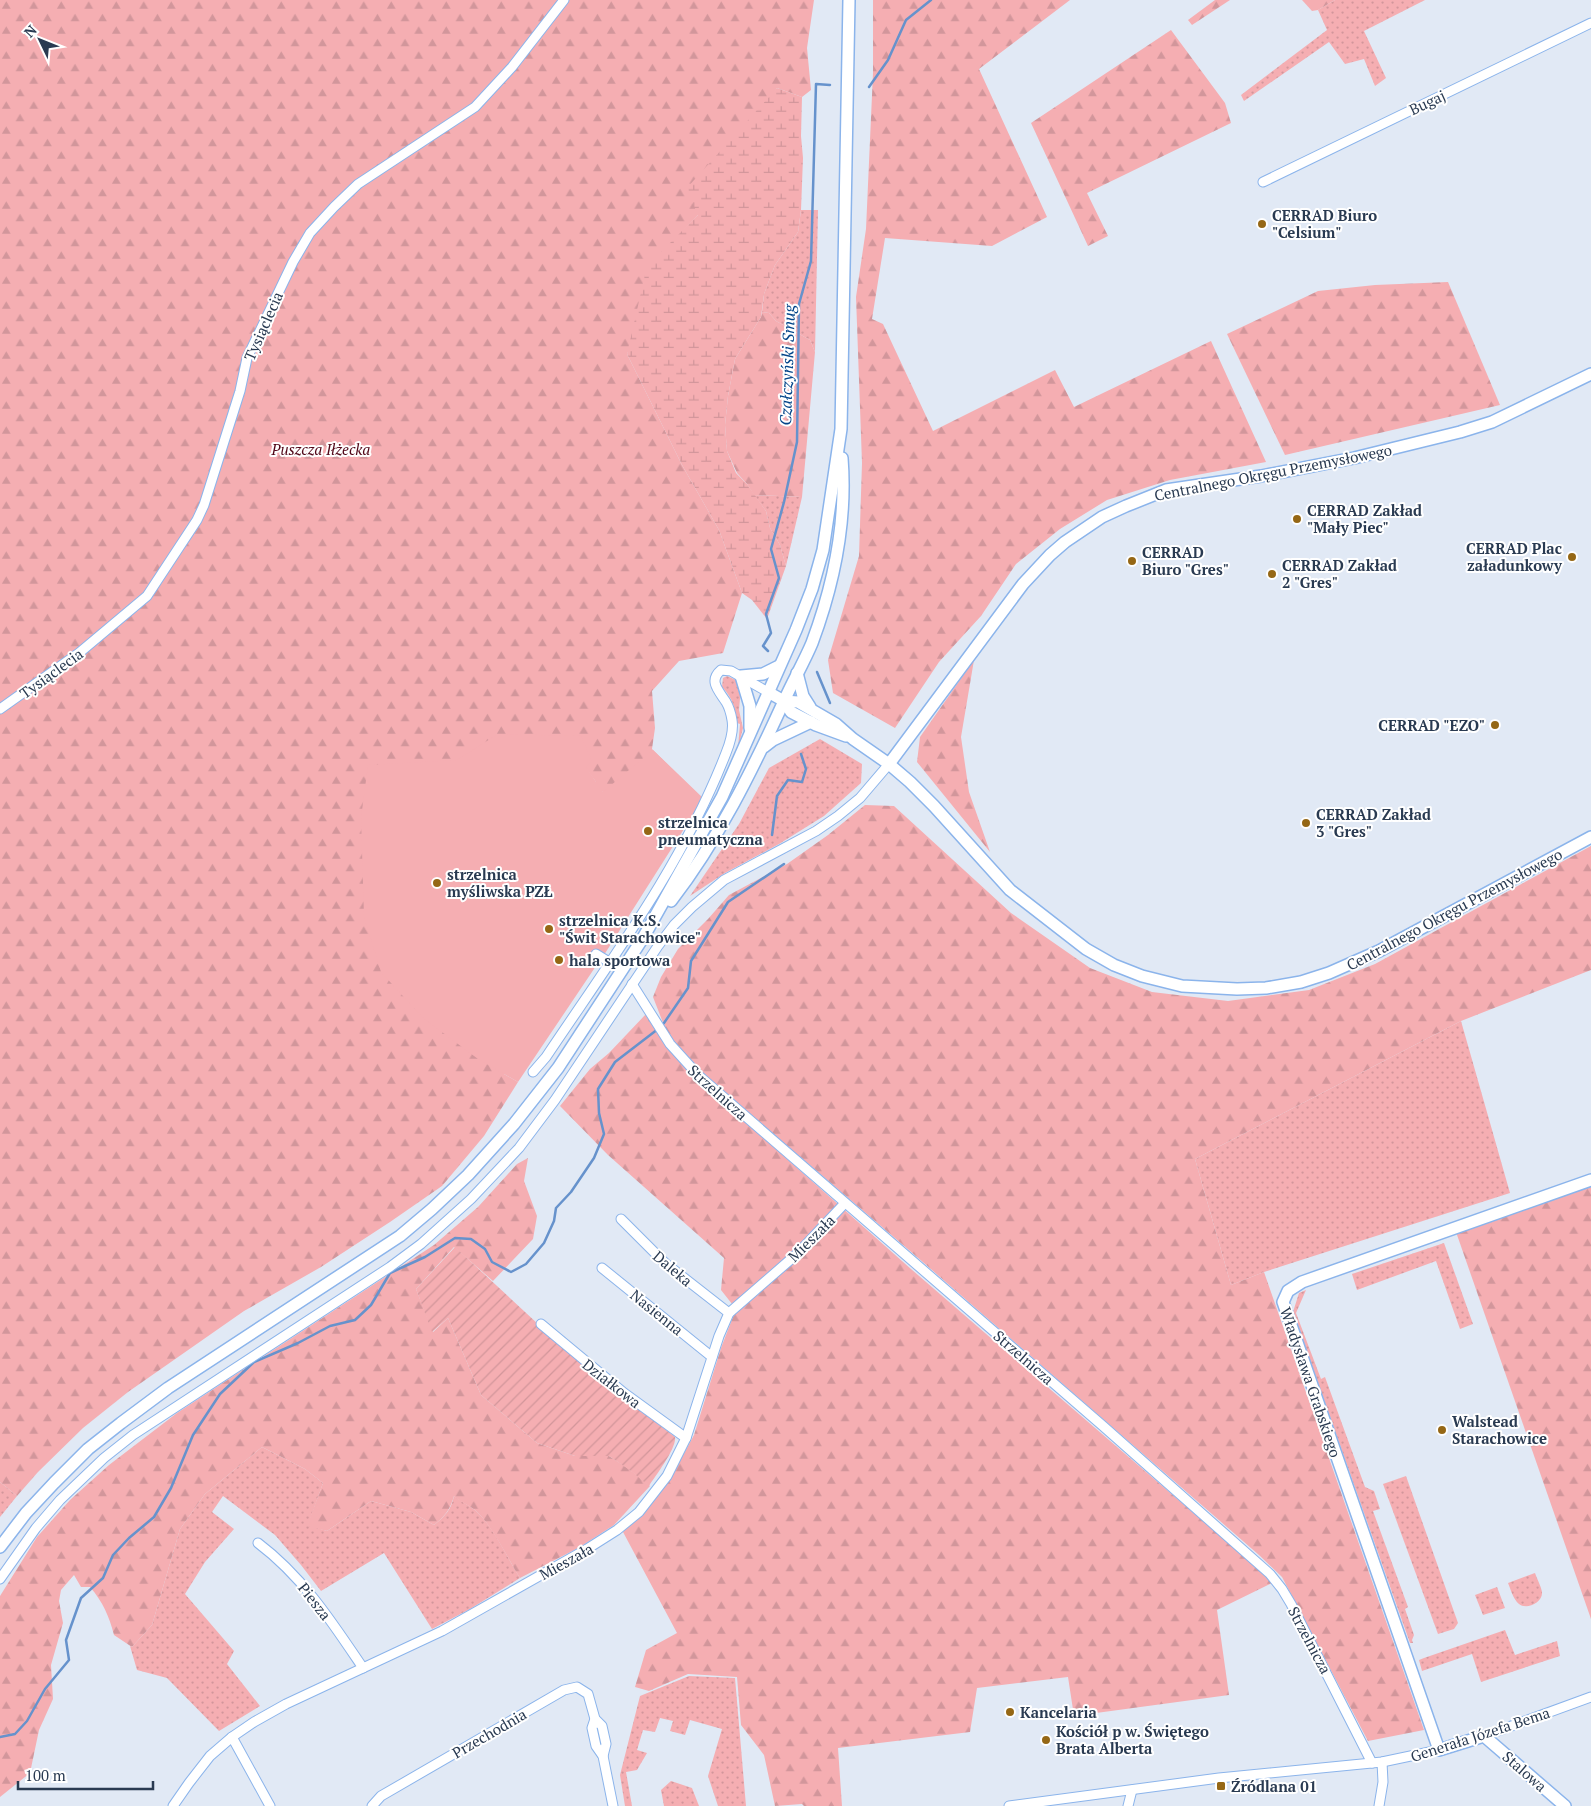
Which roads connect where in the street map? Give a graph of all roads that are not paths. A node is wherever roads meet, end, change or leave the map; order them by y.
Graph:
1 (564, 0) edge
2 (850, 0) edge
3 (1591, 23) edge
4 (1263, 182) dead end
5 (1591, 374) edge
6 (840, 437) junction
7 (779, 666) junction
8 (797, 674) junction
9 (741, 676) junction
10 (768, 692) junction
11 (784, 701) junction
12 (0, 709) edge
13 (810, 709) junction
14 (810, 722) junction
15 (750, 735) junction
16 (853, 739) junction
17 (763, 748) junction
18 (889, 764) junction
19 (1591, 837) edge
20 (643, 938) junction
21 (596, 954) dead end
22 (609, 962) junction
23 (632, 984) junction
24 (533, 1072) dead end
25 (1591, 1180) edge
26 (845, 1203) junction
27 (621, 1219) dead end
28 (602, 1268) dead end
29 (729, 1313) junction
30 (541, 1324) dead end
31 (712, 1357) junction
32 (686, 1438) junction
33 (258, 1543) dead end
34 (0, 1546) edge
35 (0, 1579) edge
36 (363, 1668) junction
37 (1591, 1697) edge
38 (1484, 1736) junction
39 (232, 1737) junction
40 (1440, 1750) junction
41 (1382, 1762) junction
42 (1372, 1763) junction
43 (1132, 1790) junction
44 (173, 1806) edge
45 (270, 1806) edge
46 (372, 1806) edge
47 (613, 1806) edge
48 (1009, 1806) edge
49 (1128, 1806) edge
50 (1379, 1806) edge
51 (1565, 1806) edge

1 - 12 street, Tysiąclecia
2 - 6 street
3 - 4 street, Bugaj
5 - 18 street, Centralnego Okręgu Przemysłowego
6 - 7 street
6 - 8 street
7 - 9 street
7 - 10 street
8 - 11 street
8 - 13 street
9 - 10 street
9 - 15 street
9 - 22 street
10 - 11 street
10 - 15 street
11 - 13 street
11 - 14 street
11 - 17 street
13 - 16 street
14 - 16 street
14 - 17 street
15 - 20 street
16 - 18 street
17 - 20 street
18 - 19 street, Centralnego Okręgu Przemysłowego
18 - 23 street
20 - 34 street
21 - 22 street
22 - 24 street
23 - 26 street, Strzelnicza
23 - 35 street
25 - 40 street, Władysława Grabskiego
26 - 29 street, Mieszała
26 - 42 street, Strzelnicza
27 - 29 street, Daleka
28 - 31 street, Nasienna
29 - 31 street, Mieszała
30 - 32 street, Działkowa
31 - 32 street, Mieszała
32 - 36 street, Mieszała
33 - 36 street, Piesza
36 - 39 street, Mieszała
37 - 38 street, Generała Józefa Bema
38 - 40 street, Generała Józefa Bema
38 - 51 street, Stalowa
39 - 44 street, Mieszała
39 - 45 street
40 - 41 street, Generała Józefa Bema
41 - 42 street, Generała Józefa Bema
41 - 50 street
42 - 43 street, Generała Józefa Bema
43 - 48 street, Generała Józefa Bema
43 - 49 street
46 - 47 street, Przechodnia

